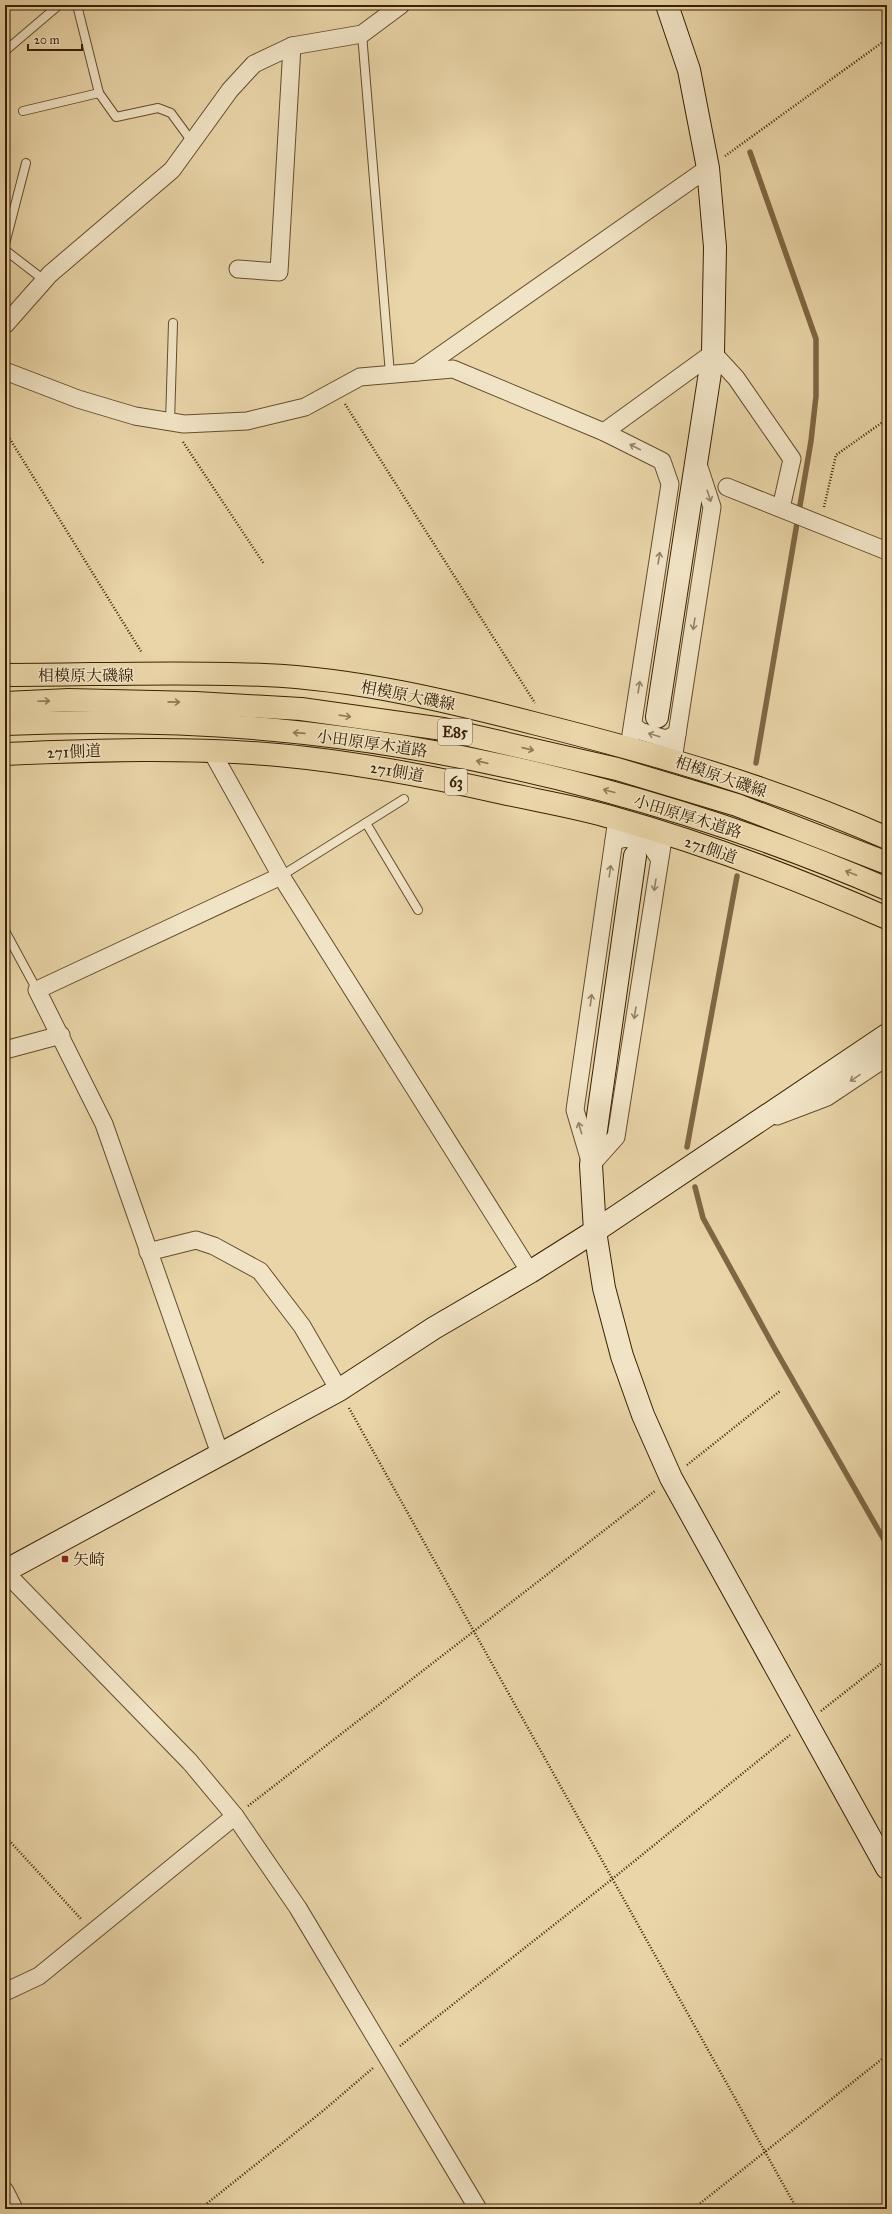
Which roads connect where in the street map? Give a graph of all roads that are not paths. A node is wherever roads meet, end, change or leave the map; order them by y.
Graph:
1 (59, 5) edge
2 (77, 5) edge
3 (401, 5) edge
4 (667, 5) edge
5 (362, 34) junction
6 (292, 46) junction
7 (5, 51) edge
8 (99, 93) junction
9 (23, 111) dead end
10 (193, 143) junction
11 (26, 163) dead end
12 (708, 168) junction
13 (5, 244) edge
14 (5, 250) edge
15 (238, 269) dead end
16 (44, 280) junction
17 (173, 323) dead end
18 (5, 325) edge
19 (713, 353) junction
20 (5, 371) edge
21 (416, 372) junction
22 (390, 374) junction
23 (170, 422) junction
24 (604, 432) junction
25 (696, 459) junction
26 (727, 487) dead end
27 (786, 510) junction
28 (887, 551) edge
29 (5, 675) edge
30 (5, 703) edge
31 (657, 717) dead end
32 (5, 724) edge
33 (633, 725) junction
34 (677, 734) junction
35 (629, 747) junction
36 (212, 752) junction
37 (5, 754) edge
38 (673, 760) junction
39 (404, 798) dead end
40 (617, 819) junction
41 (366, 822) junction
42 (664, 833) junction
43 (887, 838) edge
44 (614, 841) junction
45 (634, 856) dead end
46 (659, 858) junction
47 (887, 863) edge
48 (281, 876) junction
49 (887, 889) edge
50 (418, 910) dead end
51 (887, 918) edge
52 (5, 931) edge
53 (37, 990) junction
54 (61, 1035) junction
55 (887, 1035) edge
56 (5, 1050) edge
57 (887, 1057) edge
58 (755, 1124) junction
59 (591, 1166) junction
60 (595, 1231) junction
61 (148, 1252) junction
62 (530, 1272) junction
63 (339, 1390) junction
64 (220, 1454) junction
65 (5, 1571) edge
66 (235, 1816) junction
67 (887, 1868) edge
68 (5, 1992) edge
69 (5, 2191) edge
70 (14, 2209) edge
71 (478, 2209) edge

1 - 7 lane
2 - 8 lane
3 - 5 street
4 - 12 street
5 - 6 street
5 - 22 lane
6 - 10 street
6 - 15 street
8 - 9 lane
8 - 10 lane
10 - 16 street
11 - 13 lane
12 - 19 street
12 - 21 street
14 - 16 lane
16 - 18 street
17 - 23 lane
19 - 24 street
19 - 25 street
19 - 27 street
20 - 23 street
21 - 22 street
21 - 24 street
22 - 23 street
33 -> 24 street
25 - 31 street
25 -> 34 street
26 - 27 street
27 - 28 street
29 - 35 main road, 相模原大磯線
30 -> 47 main road, 小田原厚木道路 / E85
49 -> 32 main road, 小田原厚木道路 / E85
34 -> 33 street
33 - 35 street
34 - 38 street
35 - 38 main road, 相模原大磯線
36 - 37 main road, 271側道 / 63
36 - 40 main road, 271側道 / 63
36 - 48 street
38 - 43 main road, 相模原大磯線
39 - 41 lane
40 - 42 main road, 271側道 / 63
40 - 44 street
41 - 48 lane
41 - 50 lane
42 - 46 street
42 - 51 main road, 271側道 / 63
44 - 46 street
59 -> 44 street
45 - 59 street
46 -> 59 street
48 - 53 street
48 - 62 street
52 - 53 lane
53 - 54 street
54 - 56 street
54 - 61 street
55 - 58 street
57 -> 58 street
58 - 60 street
59 - 60 street
60 - 62 street
60 - 67 street
61 - 63 street
61 - 64 street
62 - 63 street
63 - 64 street
64 - 65 street
65 - 66 street
66 - 68 street
66 - 71 street
69 - 70 street

